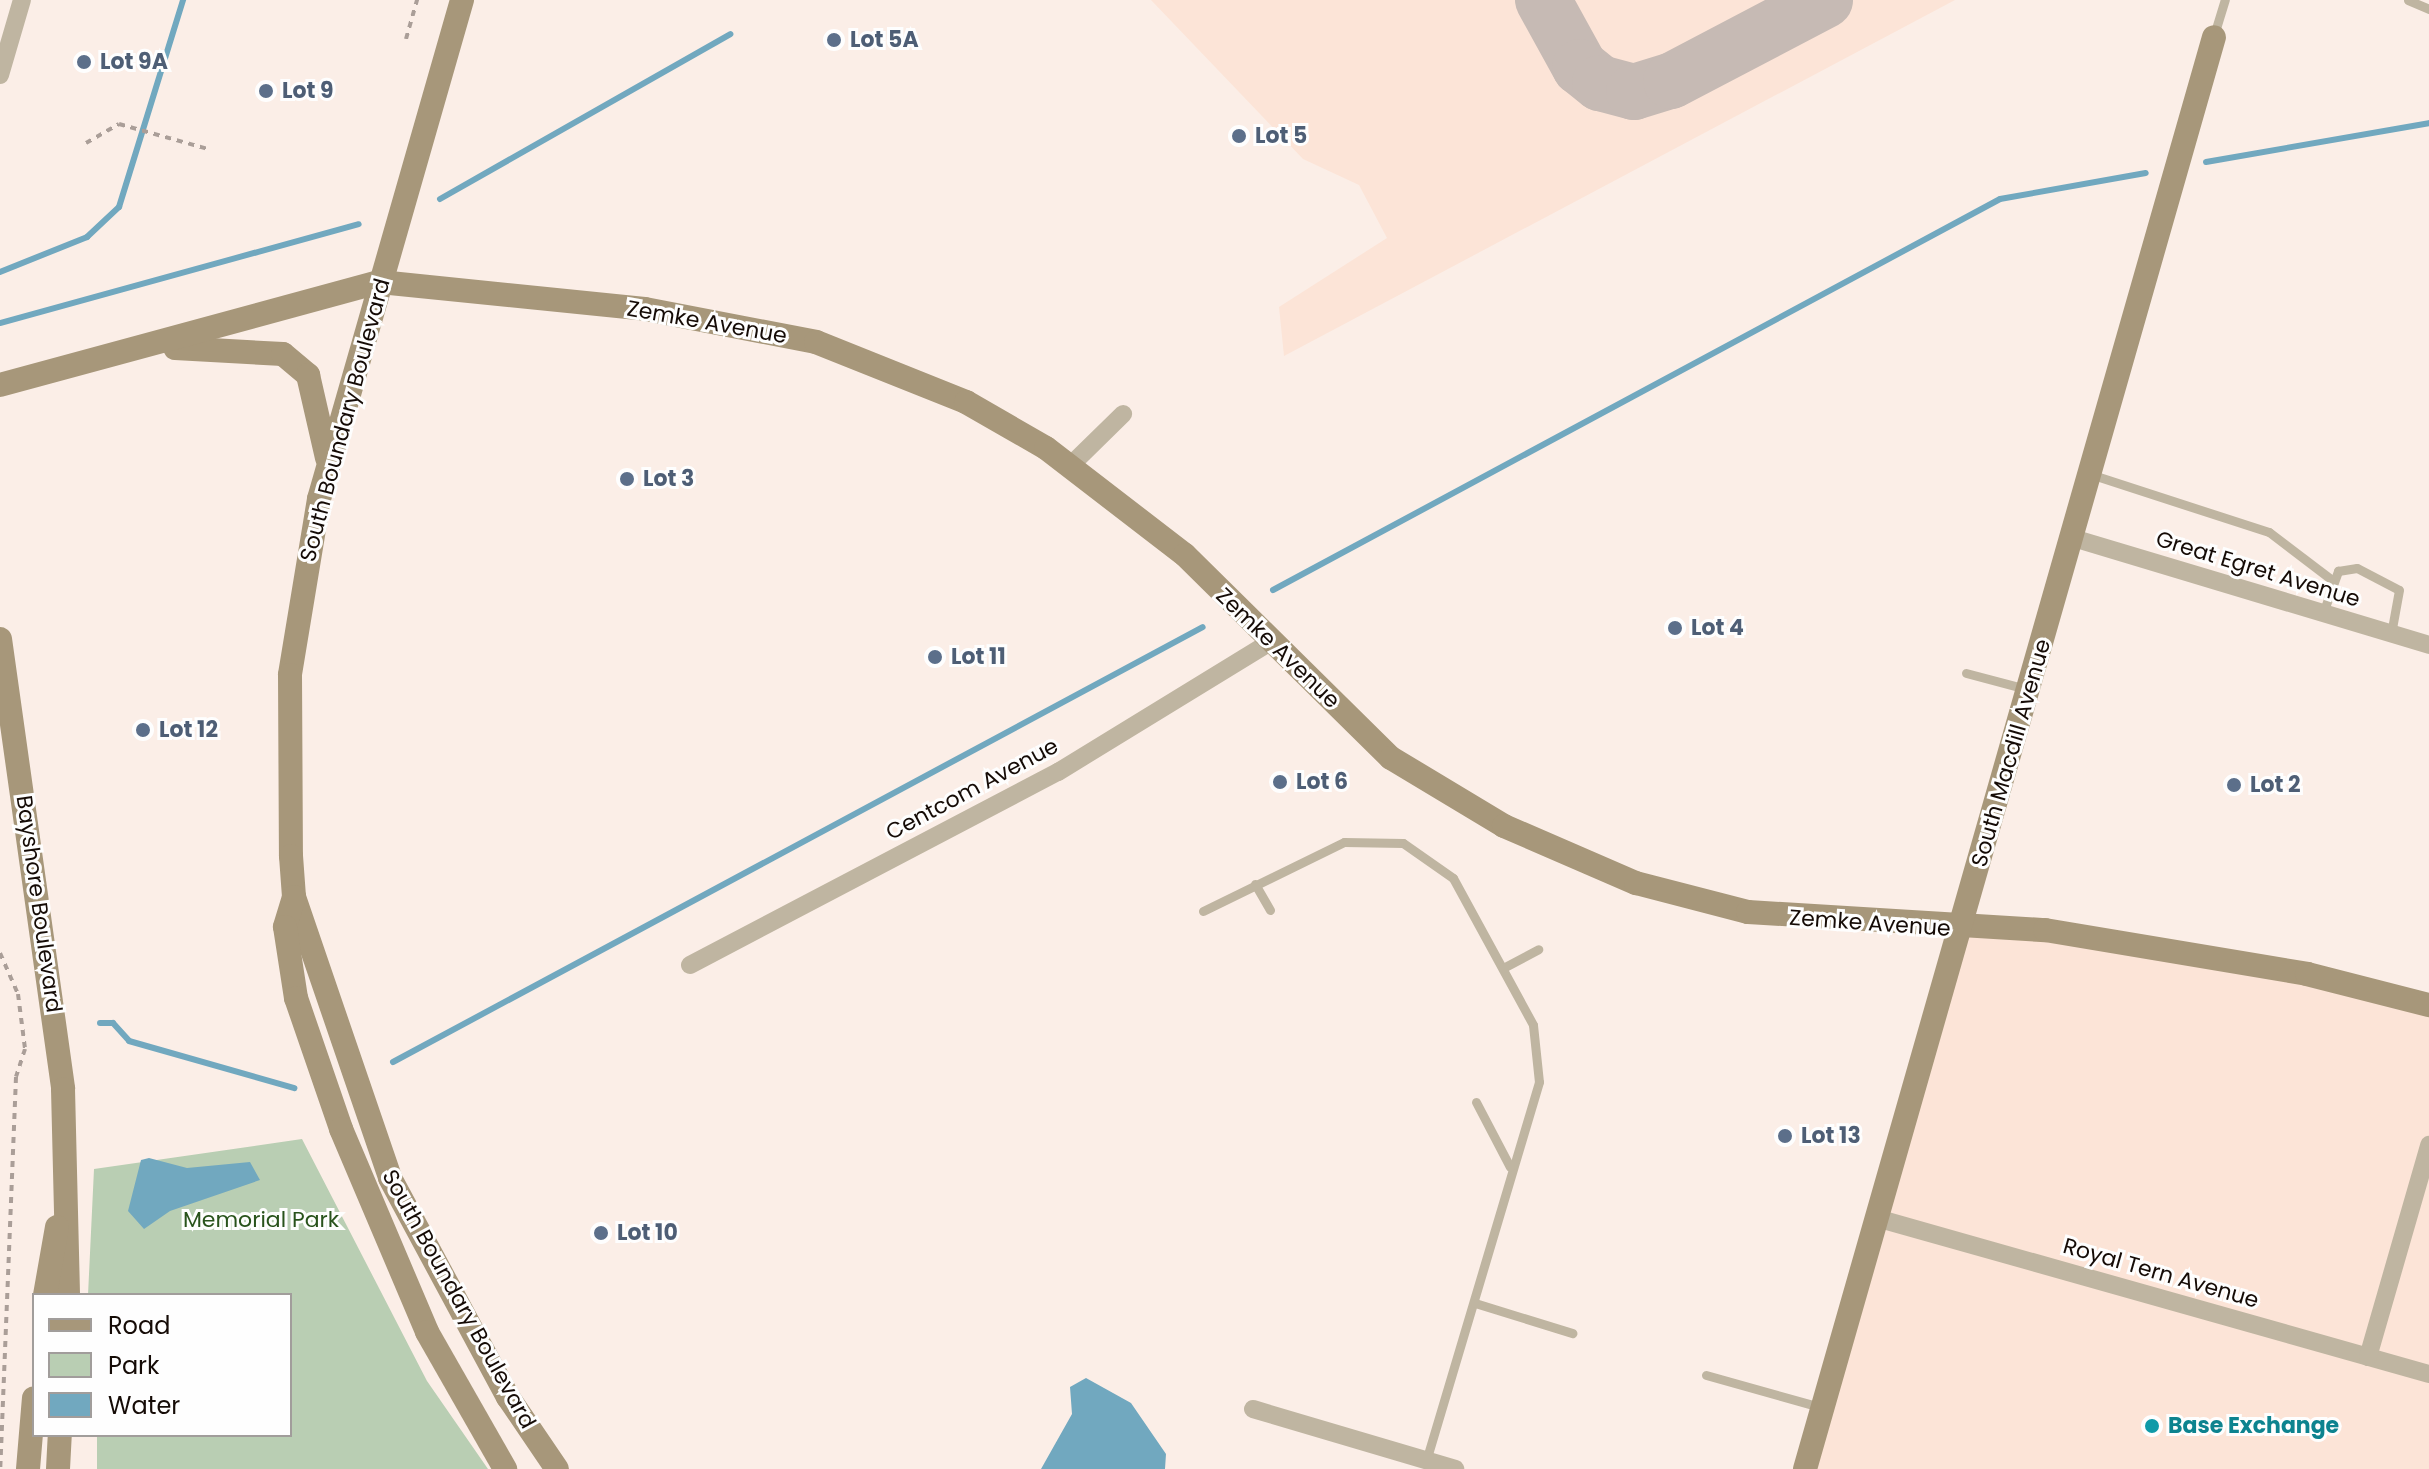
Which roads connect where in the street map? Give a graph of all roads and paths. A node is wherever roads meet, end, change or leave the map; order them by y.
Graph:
1 (22, 0) edge
2 (417, 0) edge
3 (462, 0) edge
4 (2225, 0) edge
5 (2408, 0) edge
6 (2429, 9) edge
7 (2214, 37) joint
8 (406, 39) dead end
9 (0, 75) edge
10 (86, 143) dead end
11 (208, 149) dead end
12 (380, 282) junction
13 (153, 347) junction
14 (0, 385) edge
15 (1123, 414) dead end
16 (328, 463) junction
17 (1071, 465) junction
18 (2090, 474) junction
19 (2073, 538) junction
20 (2332, 580) junction
21 (2323, 613) junction
22 (2391, 634) junction
23 (0, 639) edge
24 (1270, 642) junction
25 (2429, 645) edge
26 (1966, 673) dead end
27 (2029, 689) junction
28 (1255, 884) junction
29 (294, 897) junction
30 (1270, 910) dead end
31 (1203, 911) dead end
32 (1961, 930) junction
33 (1538, 949) dead end
34 (0, 953) edge
35 (690, 965) dead end
36 (1503, 968) junction
37 (2429, 1005) edge
38 (1476, 1102) dead end
39 (2429, 1145) edge
40 (1510, 1167) junction
41 (67, 1170) junction
42 (1880, 1219) junction
43 (45, 1293) edge
44 (68, 1293) edge
45 (1475, 1303) junction
46 (1572, 1333) dead end
47 (2368, 1357) junction
48 (2429, 1374) edge
49 (1706, 1375) dead end
50 (1824, 1408) junction
51 (1253, 1409) dead end
52 (32, 1422) edge
53 (60, 1437) edge
54 (1426, 1460) junction
55 (0, 1468) edge
56 (28, 1469) edge
57 (58, 1469) edge
58 (505, 1469) edge
59 (557, 1469) edge
60 (1455, 1469) edge
61 (1805, 1469) edge

1 - 9 street
2 - 8 path
3 - 12 street, South Boundary Boulevard
4 - 7 lane
5 - 6 lane
7 - 18 street, South Macdill Avenue
10 - 11 path
12 - 13 street, Zemke Avenue
12 - 16 street, South Boundary Boulevard
12 - 17 street, Zemke Avenue
13 - 14 street, Zemke Avenue
13 - 16 street, Zemke Avenue
15 - 17 street
16 - 29 street, South Boundary Boulevard
17 - 24 street, Zemke Avenue
18 - 19 street, South Macdill Avenue
18 - 20 lane
19 - 21 street, Great Egret Avenue
19 - 27 street, South Macdill Avenue
20 - 21 lane
20 - 22 lane
21 - 22 street, Great Egret Avenue
22 - 25 street, Great Egret Avenue
23 - 41 street, Bayshore Boulevard
24 - 32 street, Zemke Avenue
24 - 35 street, Centcom Avenue
26 - 27 lane
27 - 32 street, South Macdill Avenue
28 - 30 lane
28 - 31 lane
28 - 36 lane
29 - 58 street, South Boundary Boulevard
29 - 59 street, South Boundary Boulevard
32 - 37 street, Zemke Avenue
32 - 42 street, South Macdill Avenue
33 - 36 lane
34 - 55 path
36 - 40 lane
38 - 40 lane
39 - 47 street
40 - 45 lane
41 - 43 street, Bayshore Boulevard
41 - 44 street, Bayshore Boulevard
42 - 47 street, Royal Tern Avenue
42 - 50 street, South Macdill Avenue
45 - 46 lane
45 - 54 lane
47 - 48 street, Royal Tern Avenue
49 - 50 lane
50 - 61 street, South Macdill Avenue
51 - 54 street
52 - 56 street
53 - 57 street
54 - 60 street

